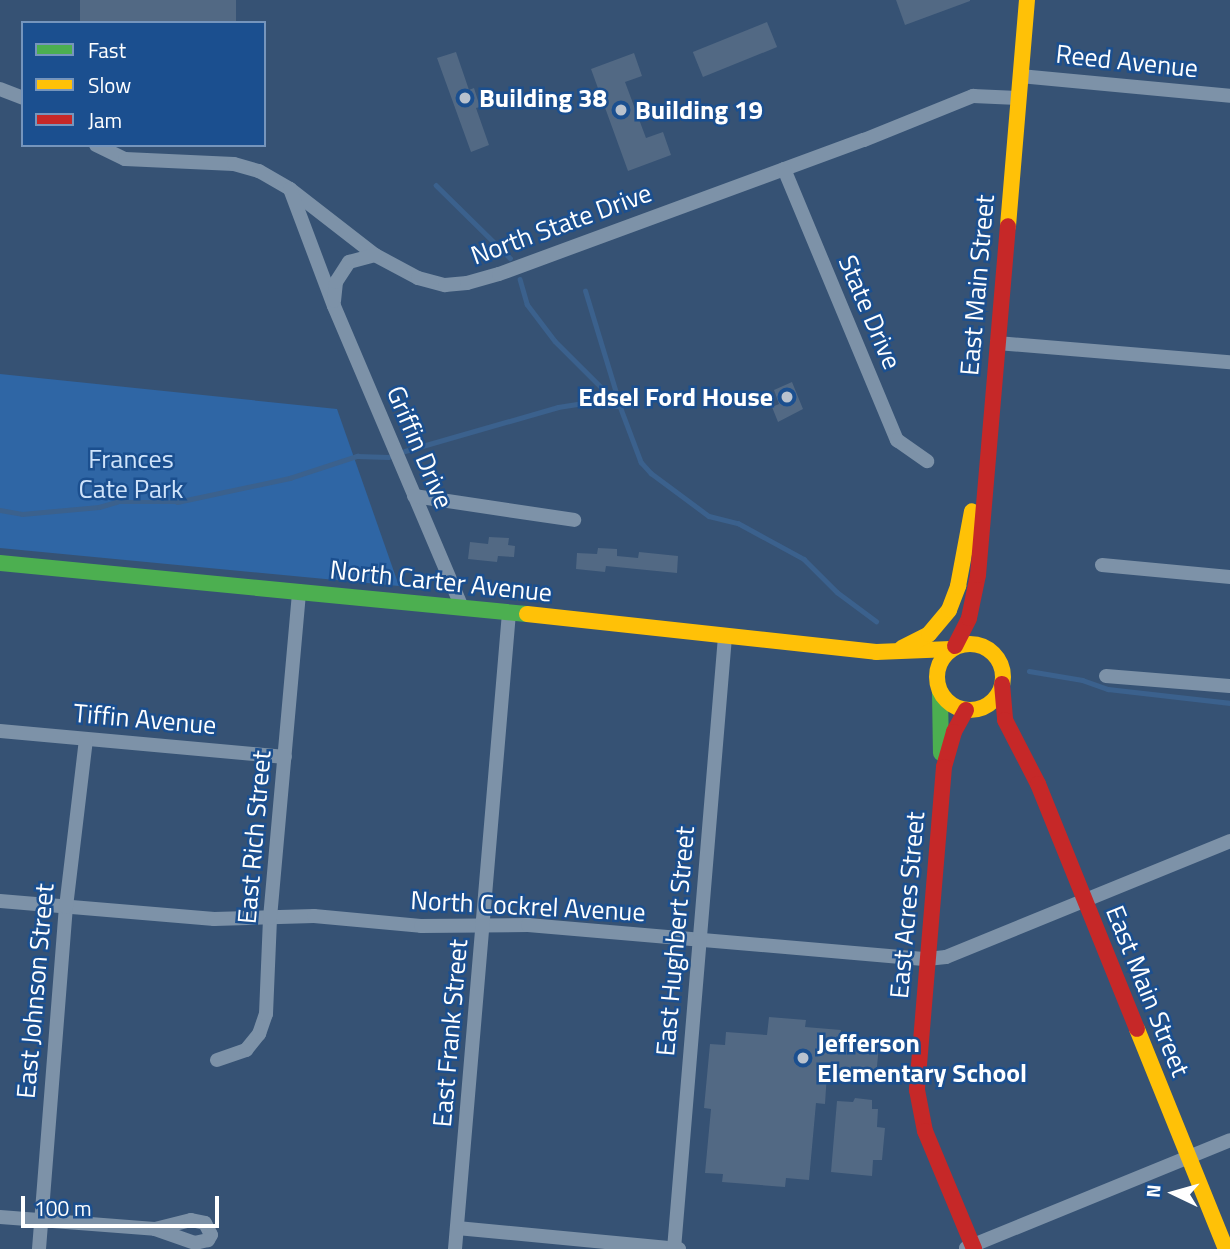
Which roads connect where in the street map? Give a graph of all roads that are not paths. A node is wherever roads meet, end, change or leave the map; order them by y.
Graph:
1 (1027, 0) edge
2 (1020, 76) junction
3 (0, 89) edge
4 (1230, 96) edge
5 (21, 97) edge
6 (1018, 98) junction
7 (100, 147) edge
8 (784, 169) junction
9 (290, 189) junction
10 (375, 255) junction
11 (334, 306) junction
12 (997, 343) junction
13 (1230, 362) edge
14 (991, 409) junction
15 (927, 461) dead end
16 (414, 496) junction
17 (574, 520) dead end
18 (0, 563) edge
19 (1102, 565) dead end
20 (978, 575) junction
21 (1230, 577) edge
22 (299, 591) junction
23 (462, 607) junction
24 (509, 613) junction
25 (725, 637) junction
26 (953, 647) junction
27 (989, 649) junction
28 (896, 650) junction
29 (876, 652) junction
30 (1106, 676) dead end
31 (1002, 684) junction
32 (1230, 685) edge
33 (938, 686) junction
34 (970, 710) junction
35 (0, 731) edge
36 (86, 738) junction
37 (1021, 753) junction
38 (285, 757) junction
39 (944, 767) junction
40 (1230, 841) edge
41 (1084, 900) junction
42 (0, 901) edge
43 (66, 907) junction
44 (270, 918) junction
45 (485, 925) junction
46 (700, 941) junction
47 (927, 959) junction
48 (217, 1060) dead end
49 (1230, 1140) edge
50 (1188, 1157) junction
51 (0, 1217) edge
52 (41, 1221) junction
53 (457, 1228) junction
54 (155, 1229) dead end
55 (970, 1248) edge
56 (39, 1249) edge
57 (455, 1249) edge
58 (674, 1249) edge
59 (679, 1249) edge
60 (1226, 1249) edge

1 - 2 street, East Main Street
2 - 4 street, Reed Avenue
2 - 6 street, East Main Street
3 - 5 street
6 - 8 street, North State Drive
6 - 12 street, East Main Street
7 - 9 street, North State Drive
8 - 10 street, North State Drive
8 - 15 street, State Drive
9 - 10 street, North State Drive
9 - 11 street, Griffin Drive
10 - 11 street
11 - 16 street, Griffin Drive
12 - 13 street
12 - 14 street, East Main Street
14 - 20 street, East Main Street
14 - 28 street
16 - 17 street
16 - 23 street, Griffin Drive
18 - 22 street, North Carter Avenue
19 - 21 street
20 - 26 street, East Main Street
20 - 27 street, East Main Street
22 - 23 street, North Carter Avenue
22 - 38 street, East Rich Street
23 - 24 street, North Carter Avenue
24 - 25 street, North Carter Avenue
24 - 45 street, East Frank Street
25 - 29 street, North Carter Avenue
25 - 46 street, East Hughbert Street
26 - 27 street
26 - 28 street, North Carter Avenue
26 - 33 street
27 - 31 street
28 - 29 street, North Carter Avenue
29 - 33 street, North Carter Avenue
30 - 32 street
31 - 34 street
31 - 37 street, East Main Street
33 - 34 street
33 - 39 street, East Acres Street
34 - 37 street, East Main Street
34 - 39 street, East Acres Street
35 - 36 street, Tiffin Avenue
36 - 38 street, Tiffin Avenue
36 - 43 street, East Johnson Street
37 - 41 street, East Main Street
38 - 44 street, East Rich Street
39 - 47 street, East Acres Street
40 - 41 street, North Cockrel Avenue
41 - 47 street, North Cockrel Avenue
41 - 50 street, East Main Street
42 - 43 street, North Cockrel Avenue
43 - 44 street, North Cockrel Avenue
43 - 52 street, East Johnson Street
44 - 45 street, North Cockrel Avenue
44 - 48 street, East Rich Street
45 - 46 street, North Cockrel Avenue
45 - 53 street, East Frank Street
46 - 47 street, North Cockrel Avenue
46 - 58 street, East Hughbert Street
47 - 55 street, East Acres Street
49 - 50 street
50 - 55 street
50 - 60 street, East Main Street
51 - 52 street
52 - 54 street
52 - 56 street, East Johnson Street
53 - 57 street, East Frank Street
53 - 58 street
58 - 59 street

